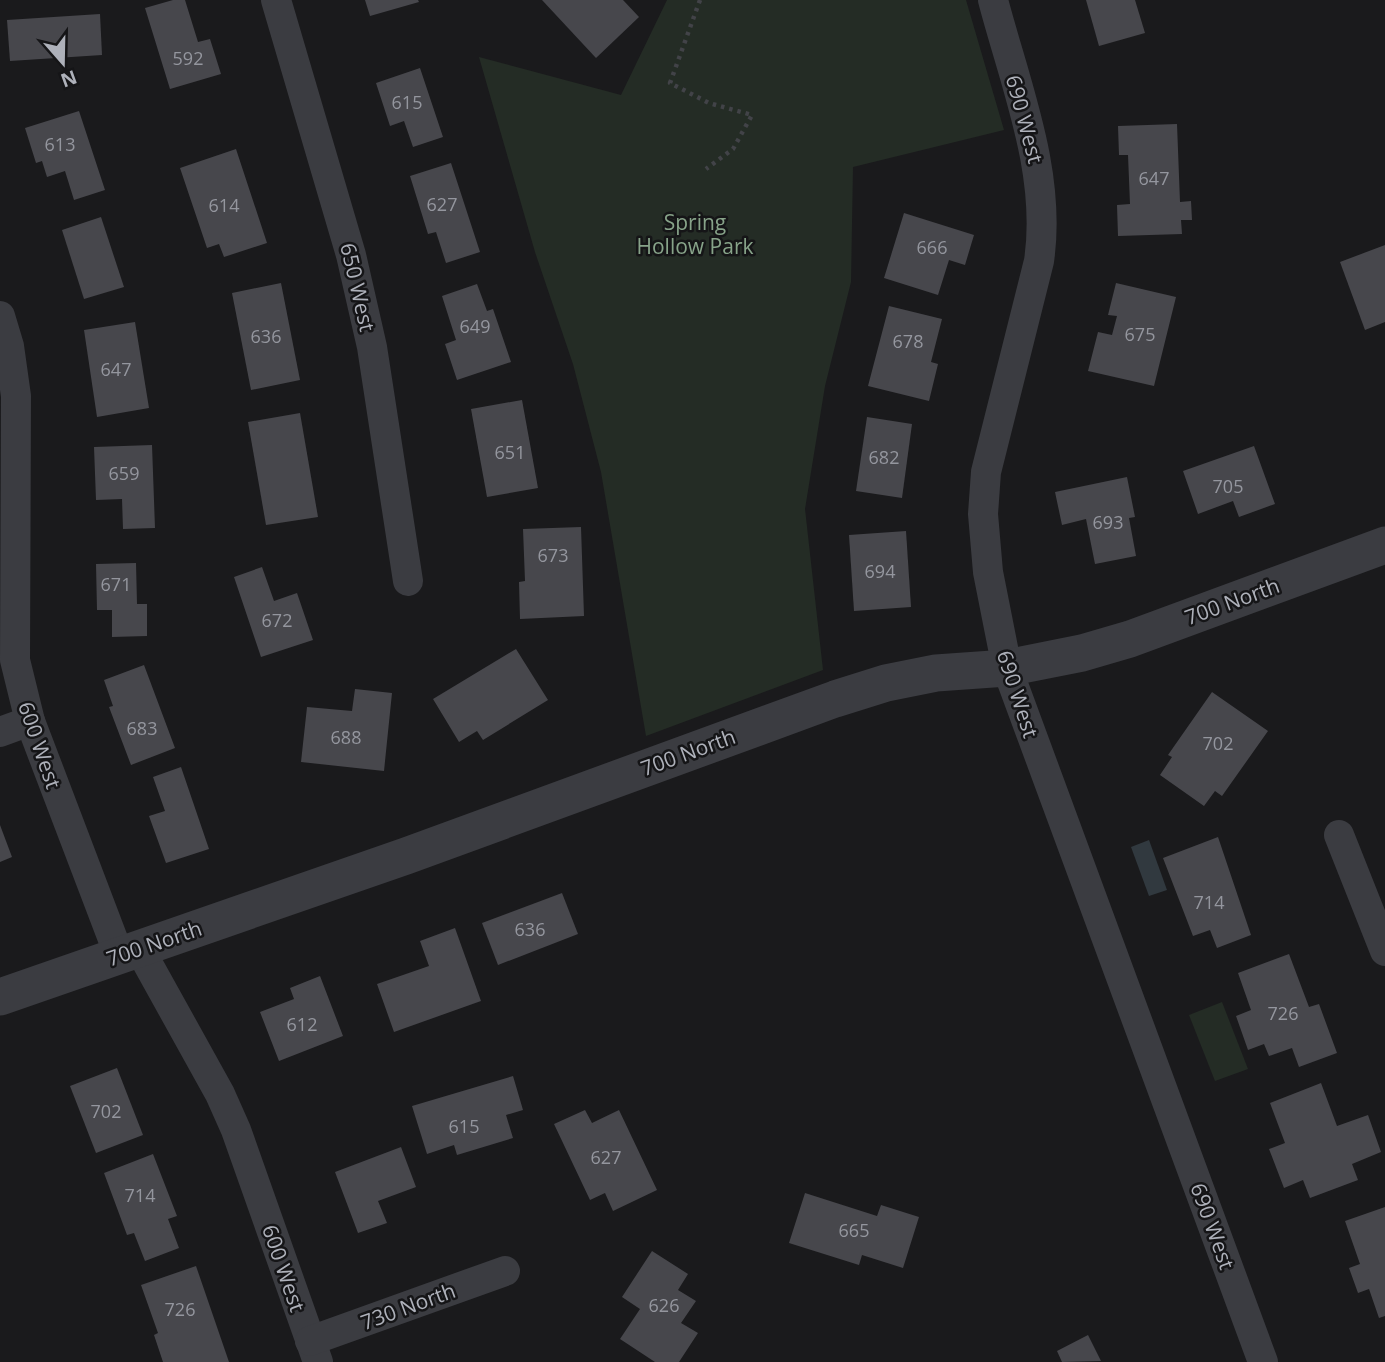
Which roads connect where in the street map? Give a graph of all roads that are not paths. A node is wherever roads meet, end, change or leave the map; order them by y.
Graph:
1 (276, 0) edge
2 (993, 0) edge
3 (0, 316) edge
4 (4, 347) edge
5 (1385, 545) edge
6 (408, 581) dead end
7 (1007, 668) junction
8 (30, 721) junction
9 (0, 732) edge
10 (1339, 835) dead end
11 (1385, 951) edge
12 (129, 952) junction
13 (0, 997) edge
14 (505, 1270) dead end
15 (314, 1352) edge
16 (1263, 1362) edge

1 - 6 street, 650 West
2 - 7 street, 690 West
3 - 4 street, 600 West
4 - 8 street, 600 West
5 - 7 street, 700 North
7 - 12 street, 700 North
7 - 16 street, 690 West
8 - 9 street
8 - 12 street, 600 West
10 - 11 street
12 - 13 street, 700 North
12 - 15 street, 600 West
14 - 15 street, 730 North

